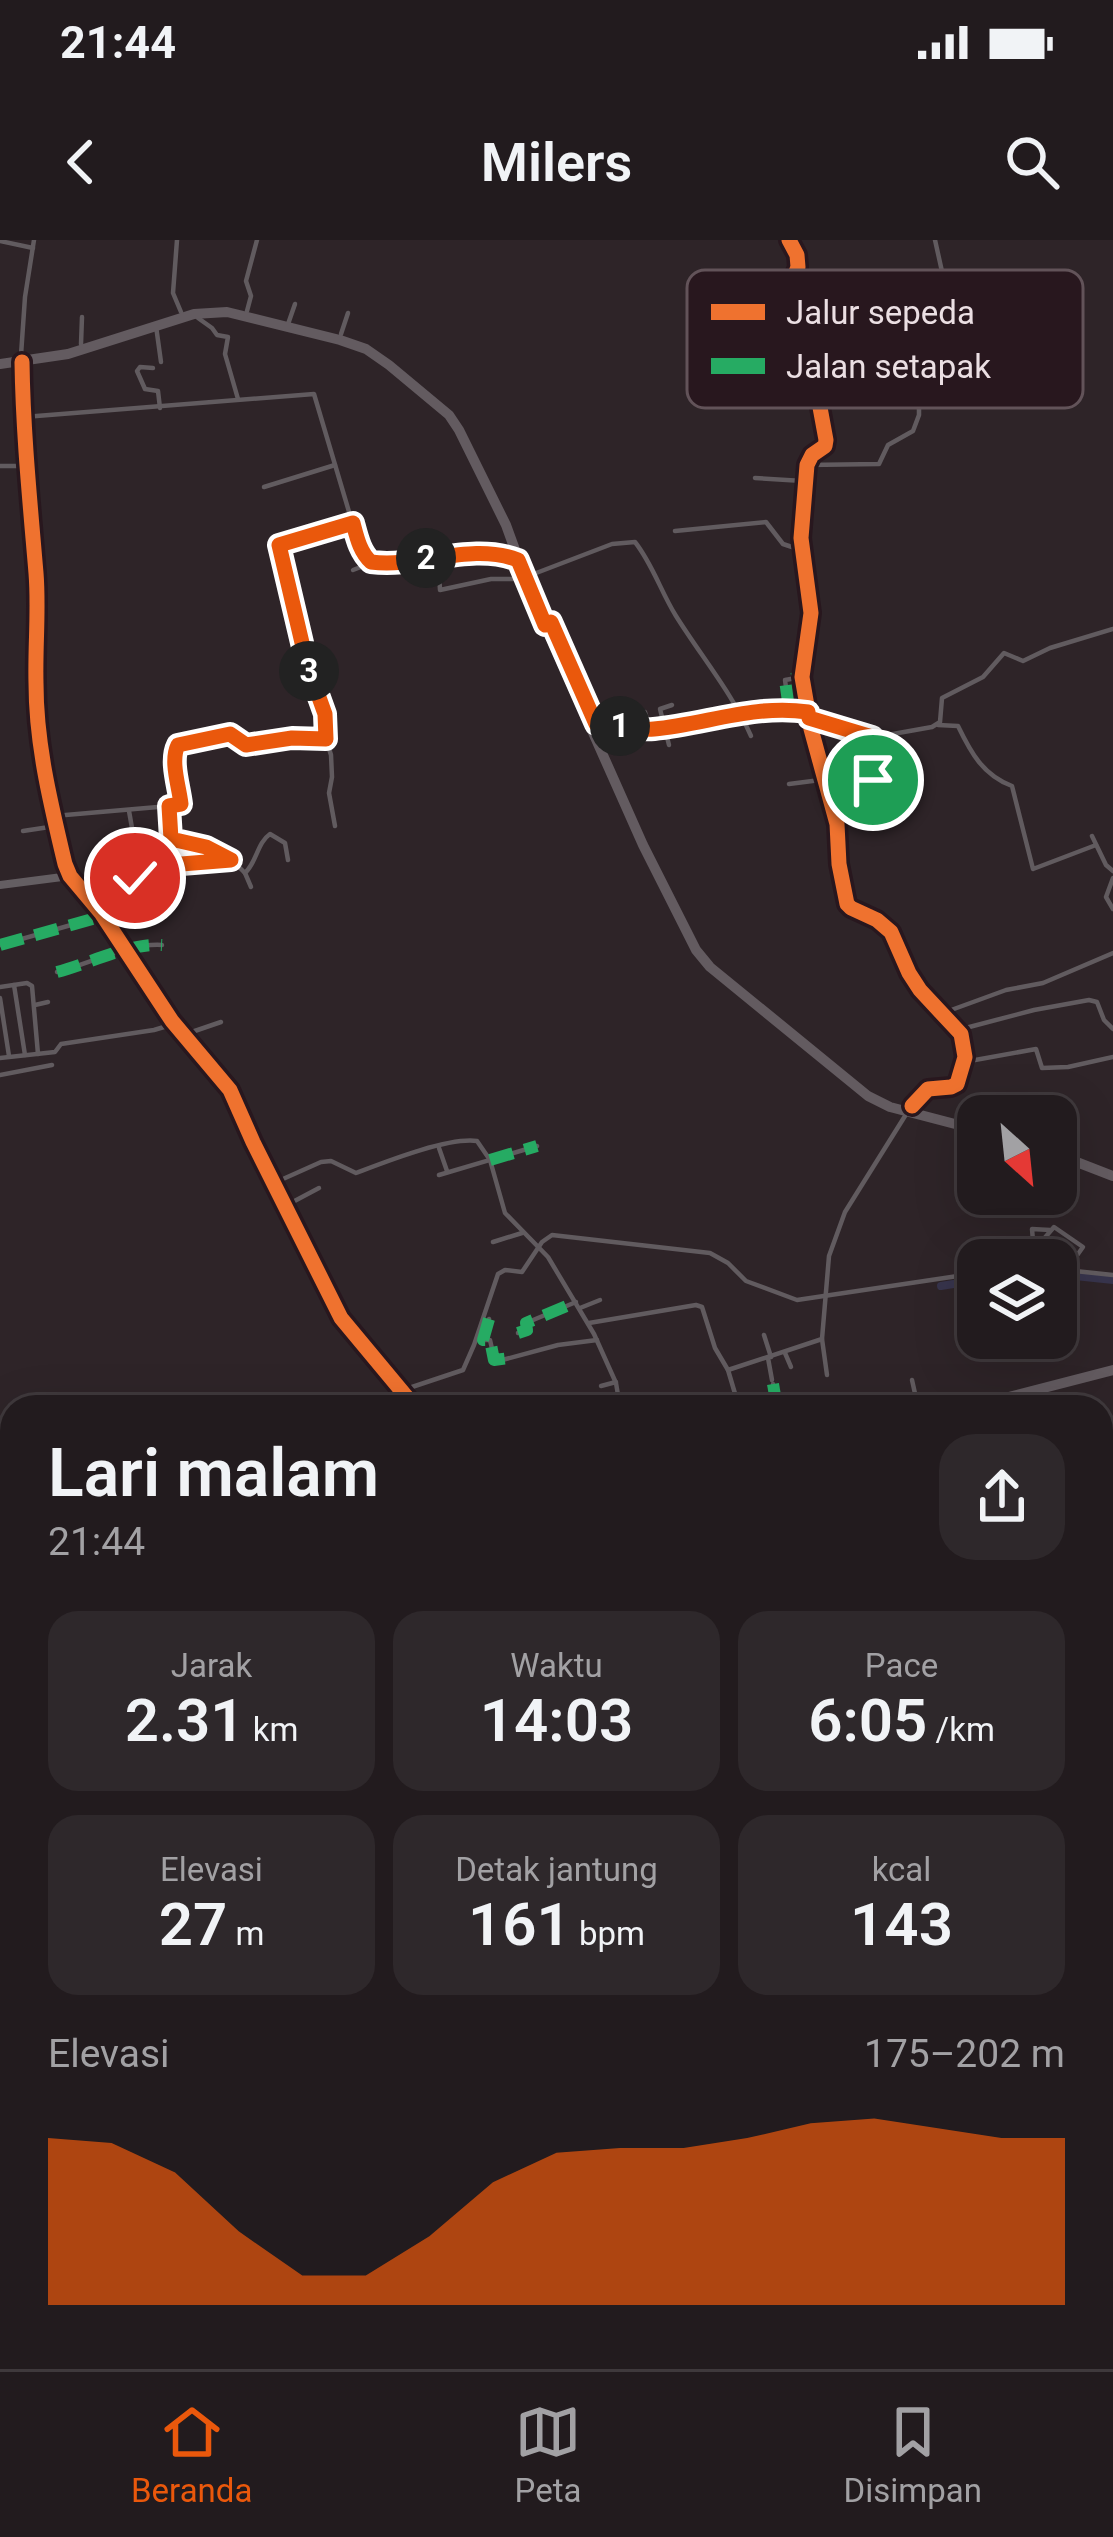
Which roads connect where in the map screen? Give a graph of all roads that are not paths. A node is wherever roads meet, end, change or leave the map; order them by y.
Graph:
1 (177, 240) edge
2 (256, 240) edge
3 (789, 240) edge
4 (935, 240) edge
5 (0, 241) edge
6 (33, 244) edge
7 (797, 270) edge
8 (942, 270) edge
9 (295, 304) dead end
10 (247, 311) junction
11 (188, 313) junction
12 (348, 313) dead end
13 (82, 317) dead end
14 (288, 324) junction
15 (156, 326) junction
16 (341, 334) junction
17 (81, 344) junction
18 (58, 353) junction
19 (22, 358) junction
20 (0, 361) edge
21 (161, 362) dead end
22 (154, 368) dead end
23 (238, 399) junction
24 (160, 408) junction
25 (820, 408) edge
26 (919, 408) edge
27 (24, 418) junction
28 (471, 446) junction
29 (335, 465) junction
30 (807, 465) junction
31 (0, 466) edge
32 (26, 466) junction
33 (755, 478) dead end
34 (804, 481) junction
35 (264, 487) dead end
36 (353, 523) junction
37 (674, 531) dead end
38 (434, 533) dead end
39 (801, 550) junction
40 (464, 556) junction
41 (438, 557) junction
42 (518, 560) junction
43 (371, 562) junction
44 (465, 566) dead end
45 (353, 570) dead end
46 (528, 577) junction
47 (548, 623) junction
48 (1113, 629) edge
49 (802, 677) junction
50 (672, 705) dead end
51 (789, 709) junction
52 (632, 712) dead end
53 (645, 712) dead end
54 (742, 714) junction
55 (808, 715) junction
56 (596, 724) junction
57 (938, 725) junction
58 (635, 728) junction
59 (665, 728) junction
60 (650, 730) junction
61 (752, 736) dead end
62 (872, 737) junction
63 (326, 739) junction
64 (669, 745) dead end
65 (603, 747) junction
66 (824, 779) junction
67 (789, 784) dead end
68 (169, 806) junction
69 (129, 811) junction
70 (54, 816) junction
71 (56, 826) junction
72 (335, 826) dead end
73 (23, 831) dead end
74 (1092, 836) dead end
75 (135, 845) dead end
76 (1096, 845) junction
77 (231, 860) junction
78 (288, 860) dead end
79 (1113, 872) edge
80 (245, 873) junction
81 (70, 876) junction
82 (0, 885) edge
83 (251, 887) dead end
84 (1113, 909) edge
85 (102, 914) junction
86 (0, 945) edge
87 (162, 945) dead end
88 (125, 949) junction
89 (1113, 952) edge
90 (57, 972) dead end
91 (14, 985) junction
92 (0, 987) edge
93 (0, 998) edge
94 (48, 1002) dead end
95 (34, 1005) junction
96 (944, 1013) junction
97 (221, 1022) dead end
98 (174, 1024) junction
99 (1113, 1029) edge
100 (958, 1030) junction
101 (183, 1034) junction
102 (38, 1054) junction
103 (25, 1055) junction
104 (4, 1057) edge
105 (1113, 1057) edge
106 (964, 1062) junction
107 (52, 1065) dead end
108 (0, 1075) edge
109 (910, 1108) junction
110 (957, 1121) edge
111 (438, 1146) junction
112 (537, 1146) dead end
113 (1077, 1158) edge
114 (490, 1160) junction
115 (447, 1171) junction
116 (1113, 1172) edge
117 (439, 1175) dead end
118 (274, 1183) junction
119 (319, 1188) dead end
120 (285, 1206) junction
121 (1050, 1230) junction
122 (523, 1232) junction
123 (1033, 1239) edge
124 (1043, 1239) edge
125 (1072, 1239) edge
126 (493, 1242) dead end
127 (539, 1248) junction
128 (1077, 1271) edge
129 (1113, 1275) edge
130 (957, 1276) edge
131 (826, 1295) junction
132 (600, 1300) dead end
133 (578, 1305) junction
134 (486, 1323) junction
135 (588, 1323) junction
136 (518, 1333) dead end
137 (764, 1335) dead end
138 (597, 1340) junction
139 (823, 1340) junction
140 (785, 1353) junction
141 (769, 1358) junction
142 (790, 1366) dead end
143 (728, 1370) junction
144 (1113, 1370) edge
145 (827, 1375) dead end
146 (912, 1380) dead end
147 (616, 1382) junction
148 (601, 1386) dead end
149 (400, 1391) junction
150 (404, 1395) edge
151 (618, 1395) edge
152 (735, 1395) edge
153 (775, 1395) edge
154 (915, 1395) edge
155 (1016, 1395) edge

1 - 11 street
2 - 10 street
3 - 7 street
4 - 8 street
5 - 6 street
6 - 19 street
9 - 14 street
10 - 11 main road
10 - 14 main road
11 - 14 main road
11 - 15 main road
11 - 17 main road
11 - 23 street
12 - 16 street
13 - 17 street
14 - 16 main road
14 - 28 main road
15 - 18 main road
15 - 21 street
16 - 28 main road
17 - 18 main road
18 - 19 main road
19 - 20 main road
19 - 27 street
22 - 24 street
23 - 24 street
23 - 29 street
24 - 27 street
25 - 30 street
26 - 30 street
27 - 32 street
28 - 42 main road
28 - 46 main road
29 - 35 street
29 - 36 street
30 - 34 street
31 - 32 street
32 - 70 street
33 - 34 street
34 - 39 street
36 - 43 street
36 - 63 street
37 - 39 street
38 - 41 street
39 - 49 street
40 - 41 street
40 - 42 street
40 - 44 street
41 - 43 street
41 - 46 street
42 - 46 main road
43 - 45 street
46 - 47 main road
46 - 54 street
47 - 56 main road
47 - 65 main road
48 - 57 street
49 - 51 street
49 - 55 street
50 - 59 street
51 - 54 street
51 - 55 street
52 - 58 street
53 - 60 street
54 - 59 street
54 - 61 street
55 - 62 street
55 - 66 street
56 - 58 street
56 - 65 main road
57 - 62 street
57 - 76 street
58 - 60 street
59 - 60 street
59 - 64 street
62 - 66 street
63 - 68 street
63 - 72 street
65 - 109 main road
66 - 67 street
66 - 96 street
68 - 69 street
68 - 77 street
69 - 70 street
69 - 75 street
70 - 71 street
71 - 73 street
71 - 81 street
74 - 76 street
76 - 79 street
77 - 80 street
77 - 85 street
78 - 80 street
79 - 84 street
80 - 83 street
81 - 82 street
81 - 85 street
85 - 86 street
85 - 88 street
87 - 88 street
88 - 90 street
88 - 98 street
89 - 96 street
91 - 92 street
91 - 95 street
91 - 103 street
93 - 104 street
94 - 95 street
95 - 102 street
96 - 100 street
97 - 101 street
98 - 101 street
98 - 102 street
99 - 100 street
100 - 106 street
101 - 118 street
102 - 103 street
103 - 104 street
105 - 106 street
106 - 109 street
107 - 108 street
109 - 110 main road
109 - 131 street
111 - 114 street
111 - 115 street
111 - 118 street
112 - 114 street
113 - 116 main road
114 - 115 street
114 - 122 street
115 - 117 street
118 - 120 street
119 - 120 street
120 - 149 street
121 - 123 street
121 - 124 street
121 - 125 street
122 - 126 street
122 - 127 street
127 - 131 street
127 - 133 street
127 - 134 street
128 - 129 street
130 - 131 street
131 - 139 street
132 - 133 street
133 - 135 street
133 - 136 street
134 - 138 street
134 - 149 street
135 - 138 street
135 - 143 street
137 - 141 street
138 - 147 street
139 - 140 street
139 - 145 street
140 - 141 street
140 - 142 street
141 - 143 street
141 - 153 street
143 - 152 street
144 - 155 main road
146 - 154 street
147 - 148 street
147 - 151 street
149 - 150 street

